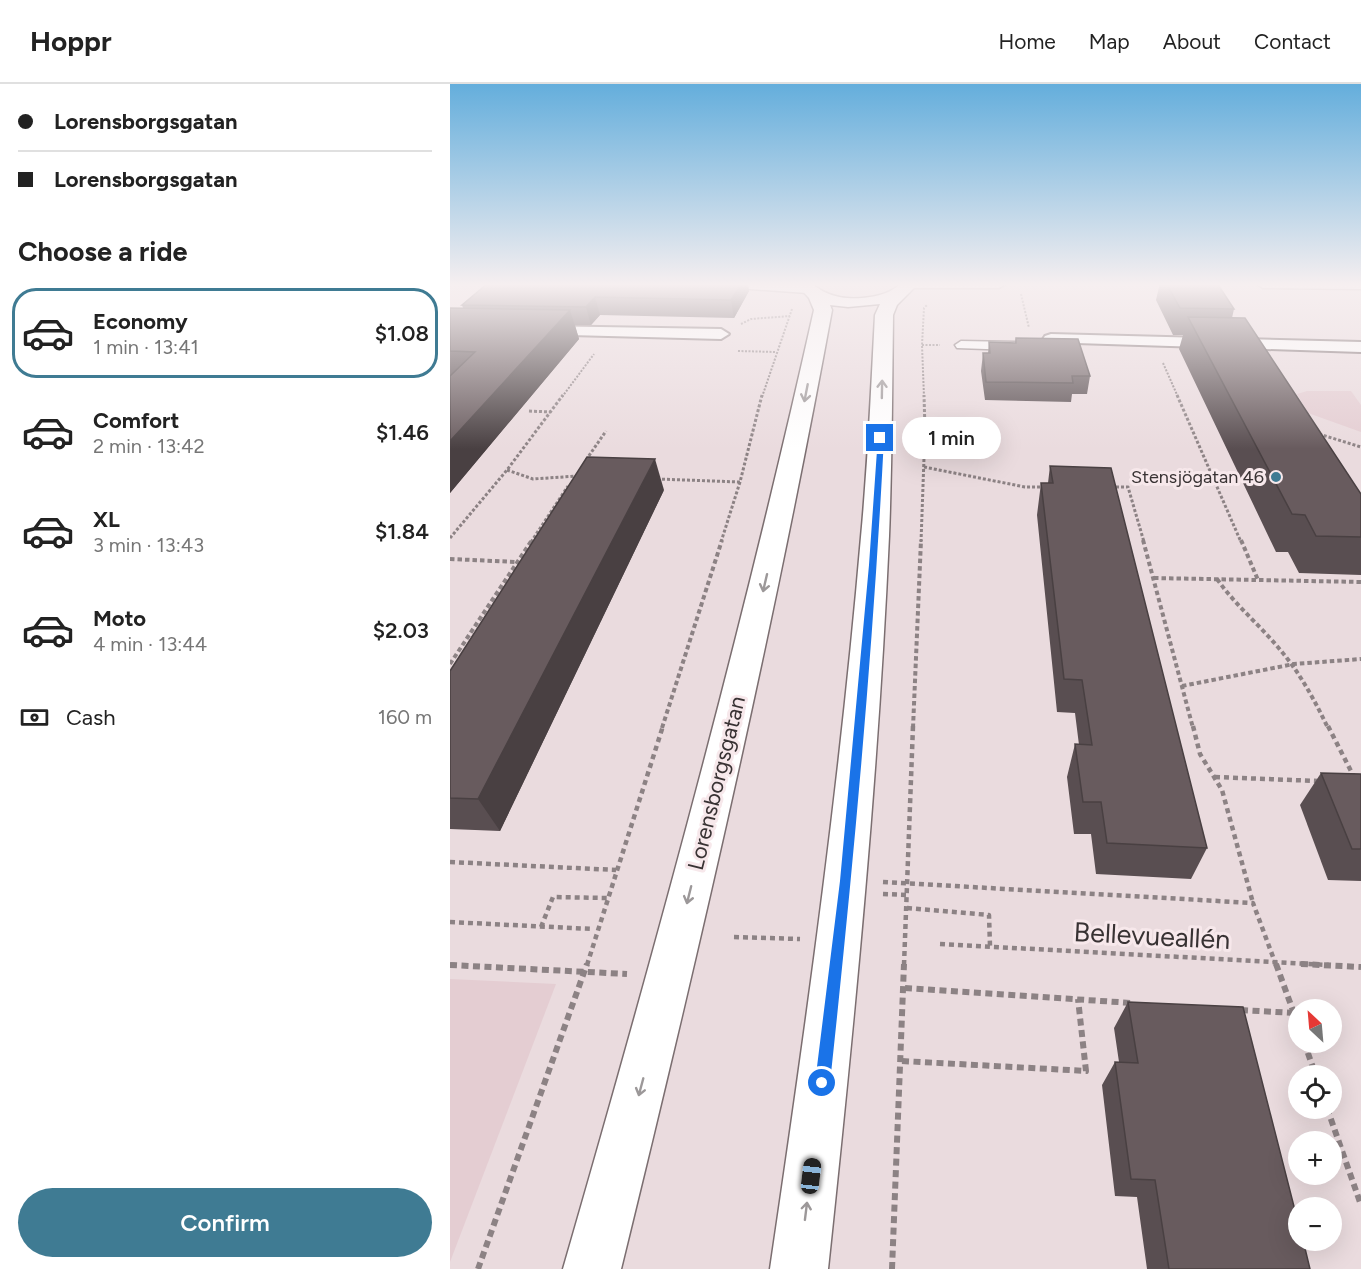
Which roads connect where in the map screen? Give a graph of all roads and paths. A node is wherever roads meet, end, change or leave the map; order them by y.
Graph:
1 (780, 338) edge
2 (817, 338) edge
3 (883, 338) edge
4 (922, 338) edge
5 (1037, 342) joint
6 (962, 345) dead end
7 (1361, 347) edge
8 (597, 351) dead end
9 (1159, 353) dead end
10 (529, 411) dead end
11 (551, 412) junction
12 (606, 431) dead end
13 (1310, 432) edge
14 (1361, 447) edge
15 (924, 467) junction
16 (507, 470) junction
17 (575, 476) junction
18 (587, 477) edge
19 (646, 479) edge
20 (740, 482) junction
21 (1048, 487) edge
22 (1105, 487) edge
23 (544, 522) junction
24 (555, 522) edge
25 (450, 538) edge
26 (450, 559) edge
27 (517, 562) junction
28 (1154, 578) junction
29 (1217, 579) junction
30 (1258, 580) junction
31 (1361, 582) edge
32 (483, 614) junction
33 (493, 614) edge
34 (1361, 659) edge
35 (450, 664) edge
36 (1291, 665) junction
37 (1182, 686) junction
38 (1214, 777) junction
39 (1322, 782) edge
40 (1345, 783) edge
41 (450, 862) edge
42 (616, 870) junction
43 (908, 882) junction
44 (861, 887) junction
45 (908, 895) junction
46 (607, 898) junction
47 (1253, 903) junction
48 (908, 908) junction
49 (450, 922) edge
50 (541, 927) junction
51 (593, 929) dead end
52 (734, 937) dead end
53 (800, 939) dead end
54 (940, 944) dead end
55 (990, 946) junction
56 (1277, 963) junction
57 (450, 965) edge
58 (1361, 967) edge
59 (584, 971) junction
60 (905, 988) junction
61 (1078, 999) junction
62 (1289, 999) edge
63 (1135, 1003) edge
64 (1237, 1010) edge
65 (1288, 1013) edge
66 (902, 1061) junction
67 (1331, 1119) edge
68 (1361, 1205) edge
69 (478, 1269) edge
70 (592, 1269) edge
71 (799, 1269) edge
72 (892, 1269) edge

1 - 20 path
2 -> 70 main road, Lorensborgsgatan
44 -> 3 main road
4 - 15 path
5 - 6 street
5 - 7 street
8 - 11 path
9 - 30 path
10 - 11 path
11 - 16 path
12 - 17 path
13 - 14 path
15 - 21 path
15 - 43 path
16 - 17 path
16 - 25 path
17 - 18 path
17 - 23 path
19 - 20 path
20 - 42 path
22 - 28 path
23 - 24 path
23 - 27 path
26 - 27 path
27 - 32 path
28 - 29 path
28 - 37 path
29 - 30 path
29 - 36 path
30 - 31 path
32 - 33 path
32 - 35 path
34 - 36 path
36 - 37 path
36 - 40 path
37 - 38 path
38 - 39 path
38 - 47 path
41 - 42 path
42 - 46 path
43 - 44 path
43 - 45 path
43 - 47 path
44 - 45 path
71 -> 44 main road
45 - 48 path
46 - 50 path
46 - 59 path
47 - 56 path
48 - 55 path
48 - 60 path
49 - 50 path
50 - 51 path
52 - 53 path
54 - 55 path, Bellevueallén
55 - 56 path, Bellevueallén
56 - 58 path, Bellevueallén
56 - 62 path
57 - 59 path
59 - 69 path
60 - 61 path
60 - 66 path
61 - 63 path
61 - 66 path
64 - 65 path
66 - 72 path
67 - 68 path

